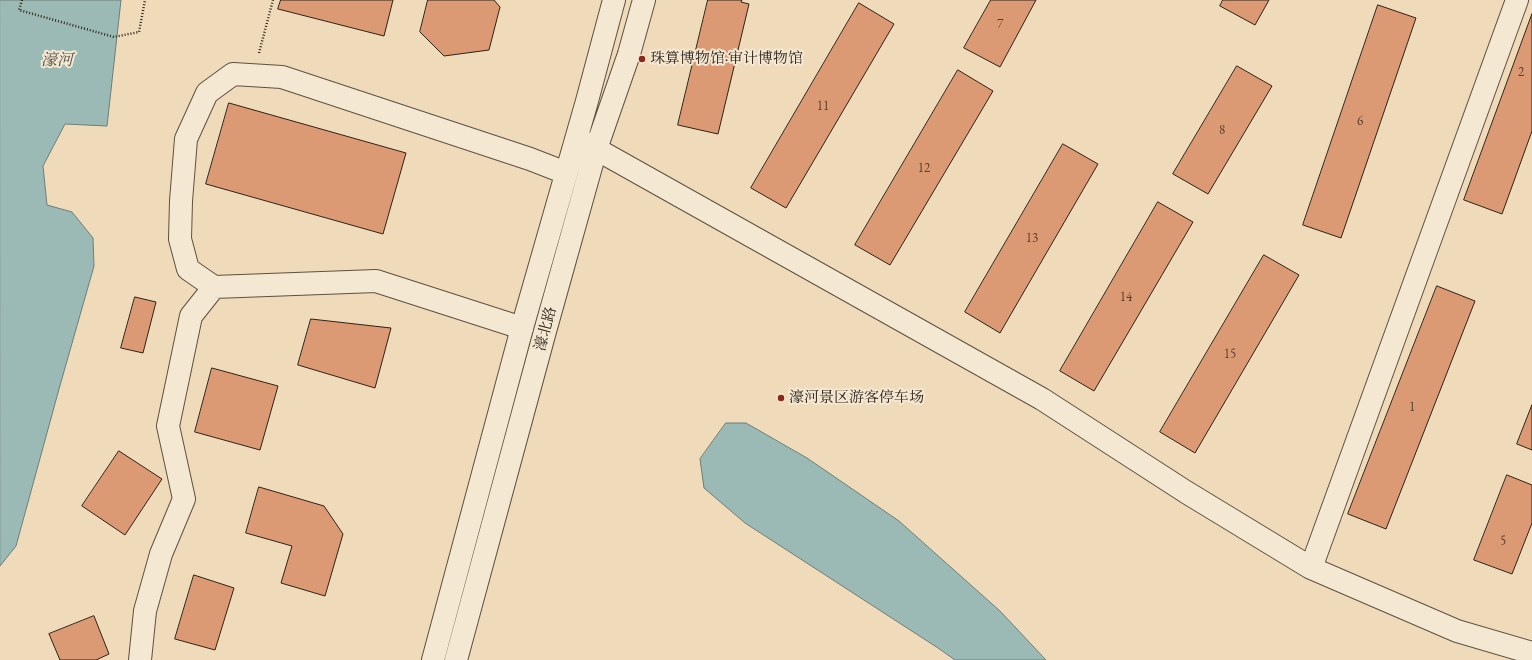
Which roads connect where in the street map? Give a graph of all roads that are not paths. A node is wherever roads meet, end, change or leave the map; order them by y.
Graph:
1 (614, 0) edge
2 (644, 0) edge
3 (1517, 0) edge
4 (576, 137) junction
5 (596, 148) junction
6 (566, 173) junction
7 (214, 287) junction
8 (522, 328) junction
9 (1311, 568) junction
10 (1532, 653) edge
11 (140, 660) edge
12 (433, 660) edge
13 (456, 660) edge

1 - 4 street, 濠北路
2 - 5 street, 濠北路
3 - 9 street
4 - 5 street
4 - 6 street, 濠北路
5 - 9 street
5 - 13 street, 濠北路
6 - 7 street
6 - 8 street, 濠北路
7 - 8 street
7 - 11 street
8 - 12 street, 濠北路
9 - 10 street

